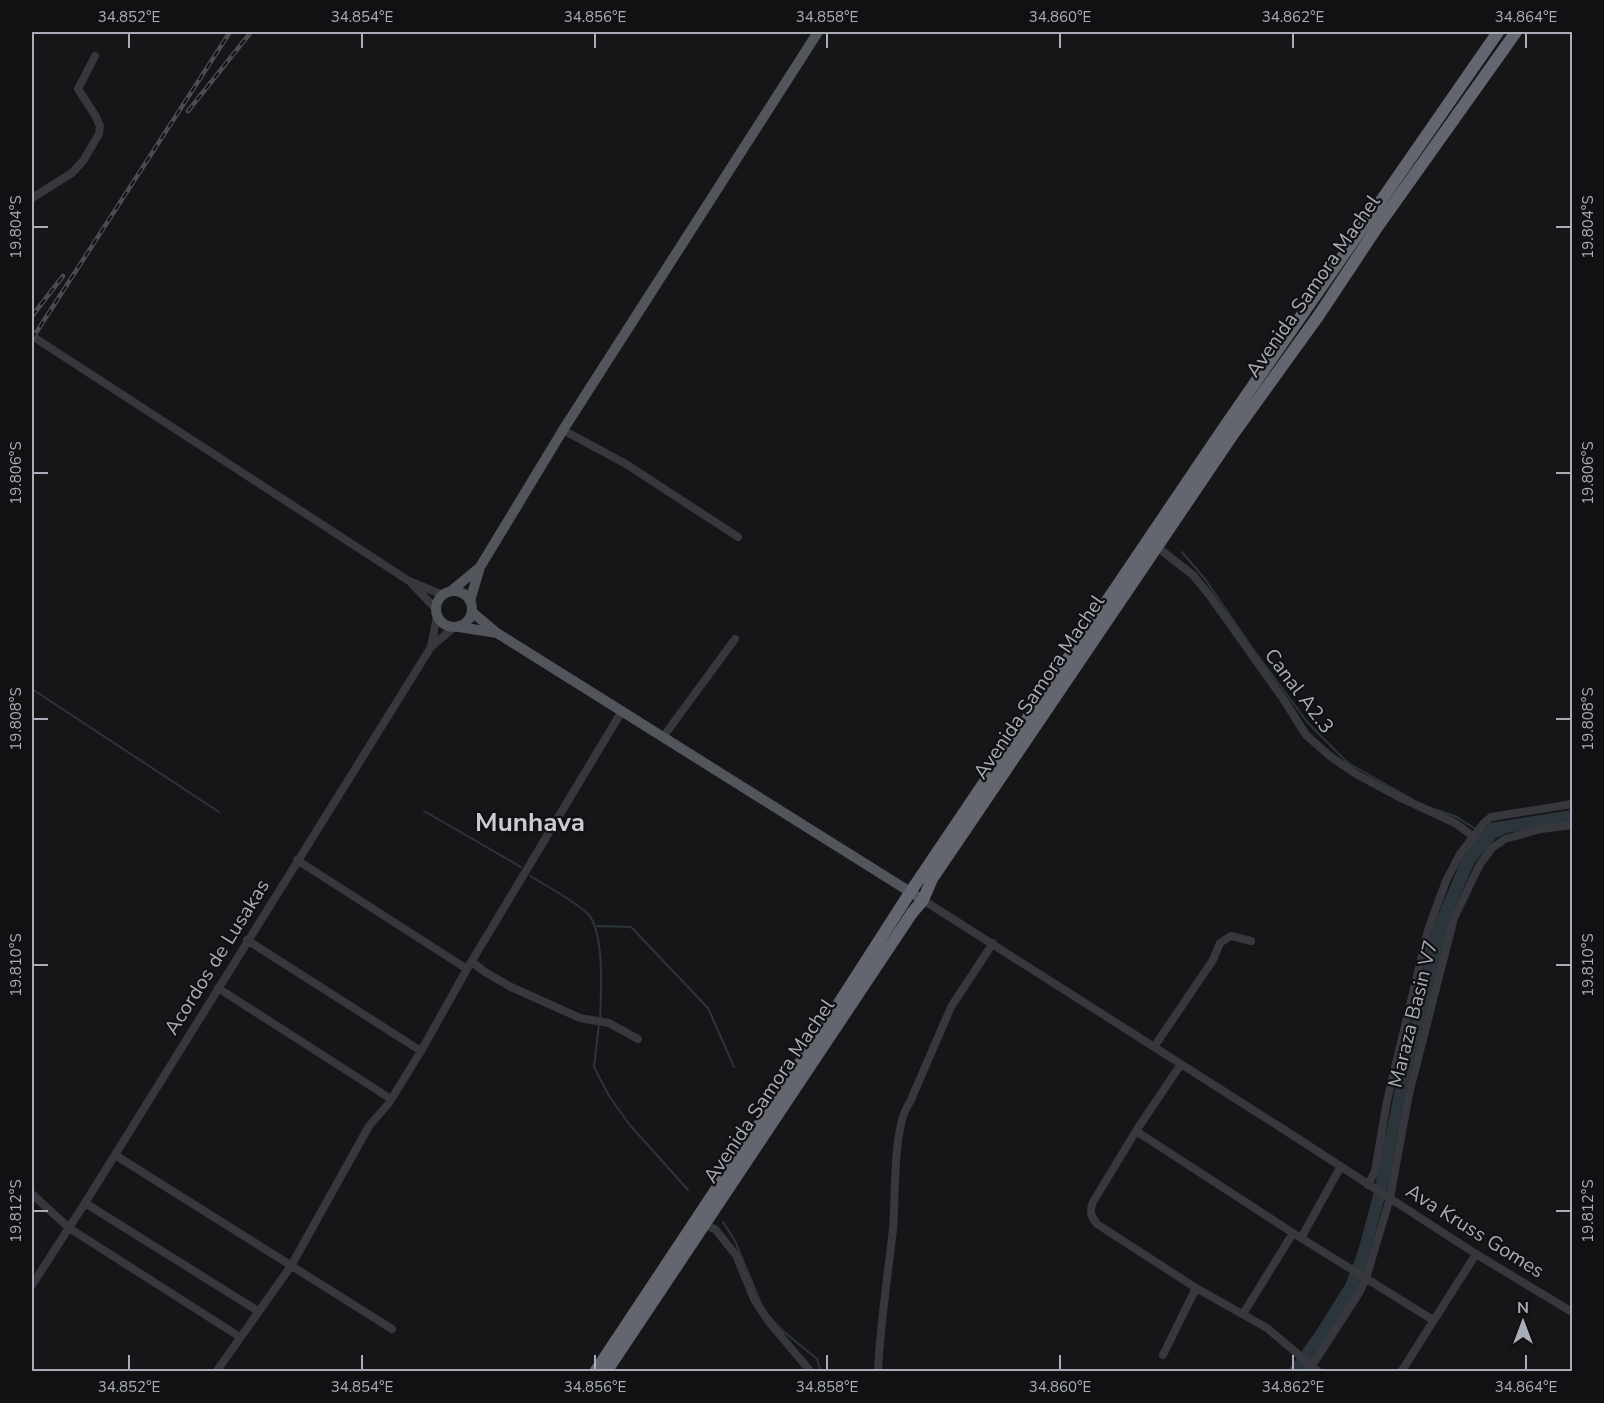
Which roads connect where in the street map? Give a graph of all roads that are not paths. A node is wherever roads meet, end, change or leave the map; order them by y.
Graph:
1 (818, 32) edge
2 (1498, 32) edge
3 (1516, 32) edge
4 (96, 56) dead end
5 (32, 198) edge
6 (32, 336) edge
7 (563, 430) junction
8 (738, 537) dead end
9 (1157, 547) junction
10 (480, 567) junction
11 (409, 581) junction
12 (447, 593) junction
13 (471, 606) junction
14 (436, 612) junction
15 (456, 627) junction
16 (497, 633) junction
17 (735, 639) dead end
18 (432, 647) junction
19 (622, 711) junction
20 (663, 737) junction
21 (1572, 804) edge
22 (1572, 825) edge
23 (1474, 837) junction
24 (297, 860) junction
25 (911, 891) junction
26 (923, 900) junction
27 (247, 940) junction
28 (1251, 941) dead end
29 (993, 943) junction
30 (469, 966) junction
31 (218, 988) junction
32 (638, 1040) dead end
33 (1154, 1047) junction
34 (421, 1051) junction
35 (1181, 1064) junction
36 (391, 1099) junction
37 (1136, 1131) junction
38 (115, 1155) junction
39 (1340, 1168) junction
40 (1368, 1185) junction
41 (32, 1194) edge
42 (1390, 1198) junction
43 (85, 1203) junction
44 (704, 1225) junction
45 (69, 1228) junction
46 (1293, 1233) junction
47 (1301, 1238) junction
48 (1476, 1254) junction
49 (291, 1266) junction
50 (1366, 1278) junction
51 (32, 1285) edge
52 (1196, 1288) junction
53 (258, 1311) junction
54 (1572, 1312) edge
55 (1243, 1314) junction
56 (1433, 1320) junction
57 (392, 1329) dead end
58 (240, 1337) junction
59 (1163, 1355) dead end
60 (1313, 1370) edge
61 (216, 1371) edge
62 (596, 1371) edge
63 (606, 1371) edge
64 (811, 1371) edge
65 (878, 1371) edge
66 (1401, 1371) edge

1 - 7 main road
2 - 25 highway, Avenida Samora Machel
3 - 9 highway, Avenida Samora Machel
4 - 5 street
6 - 11 street
7 - 8 street
7 - 10 main road
9 - 23 street, Canal A2.3
9 - 26 highway, Avenida Samora Machel
10 - 12 main road
10 - 13 main road
11 - 12 street
11 - 14 street
12 - 13 main road
12 - 14 main road
13 - 15 main road
13 - 16 main road
14 - 15 main road
14 - 18 street
15 - 16 main road
15 - 18 street
16 - 19 main road
17 - 20 street
18 - 24 street, Acordos de Lusakas
19 - 20 main road
19 - 30 street
20 - 25 main road
21 - 23 street
22 - 42 street, Maraza Basin V7
23 - 40 street
24 - 27 street, Acordos de Lusakas
24 - 30 street
25 - 26 main road
25 - 62 highway, Avenida Samora Machel
26 - 29 street, Ava Kruss Gomes
26 - 44 highway, Avenida Samora Machel
27 - 31 street, Acordos de Lusakas
27 - 34 street
28 - 33 street
29 - 33 street, Ava Kruss Gomes
29 - 65 street
30 - 32 street
30 - 34 street
31 - 36 street
31 - 38 street, Acordos de Lusakas
33 - 35 street, Ava Kruss Gomes
34 - 36 street
35 - 37 street
35 - 39 street, Ava Kruss Gomes
36 - 49 street
37 - 46 street
37 - 52 street
38 - 43 street, Acordos de Lusakas
38 - 49 street
39 - 40 street, Ava Kruss Gomes
39 - 47 street
40 - 42 street, Ava Kruss Gomes
41 - 45 street
42 - 48 street, Ava Kruss Gomes
42 - 50 street, Maraza Basin V7
43 - 45 street, Acordos de Lusakas
43 - 53 street
44 - 63 highway, Avenida Samora Machel
44 - 64 street
45 - 51 street, Acordos de Lusakas
45 - 58 street
46 - 47 street
46 - 55 street
47 - 50 street
48 - 54 street, Ava Kruss Gomes
48 - 56 street
49 - 53 street
49 - 57 street
50 - 56 street
50 - 60 street, Maraza Basin V7
52 - 55 street
52 - 59 street
53 - 58 street
55 - 60 street
56 - 66 street
58 - 61 street

